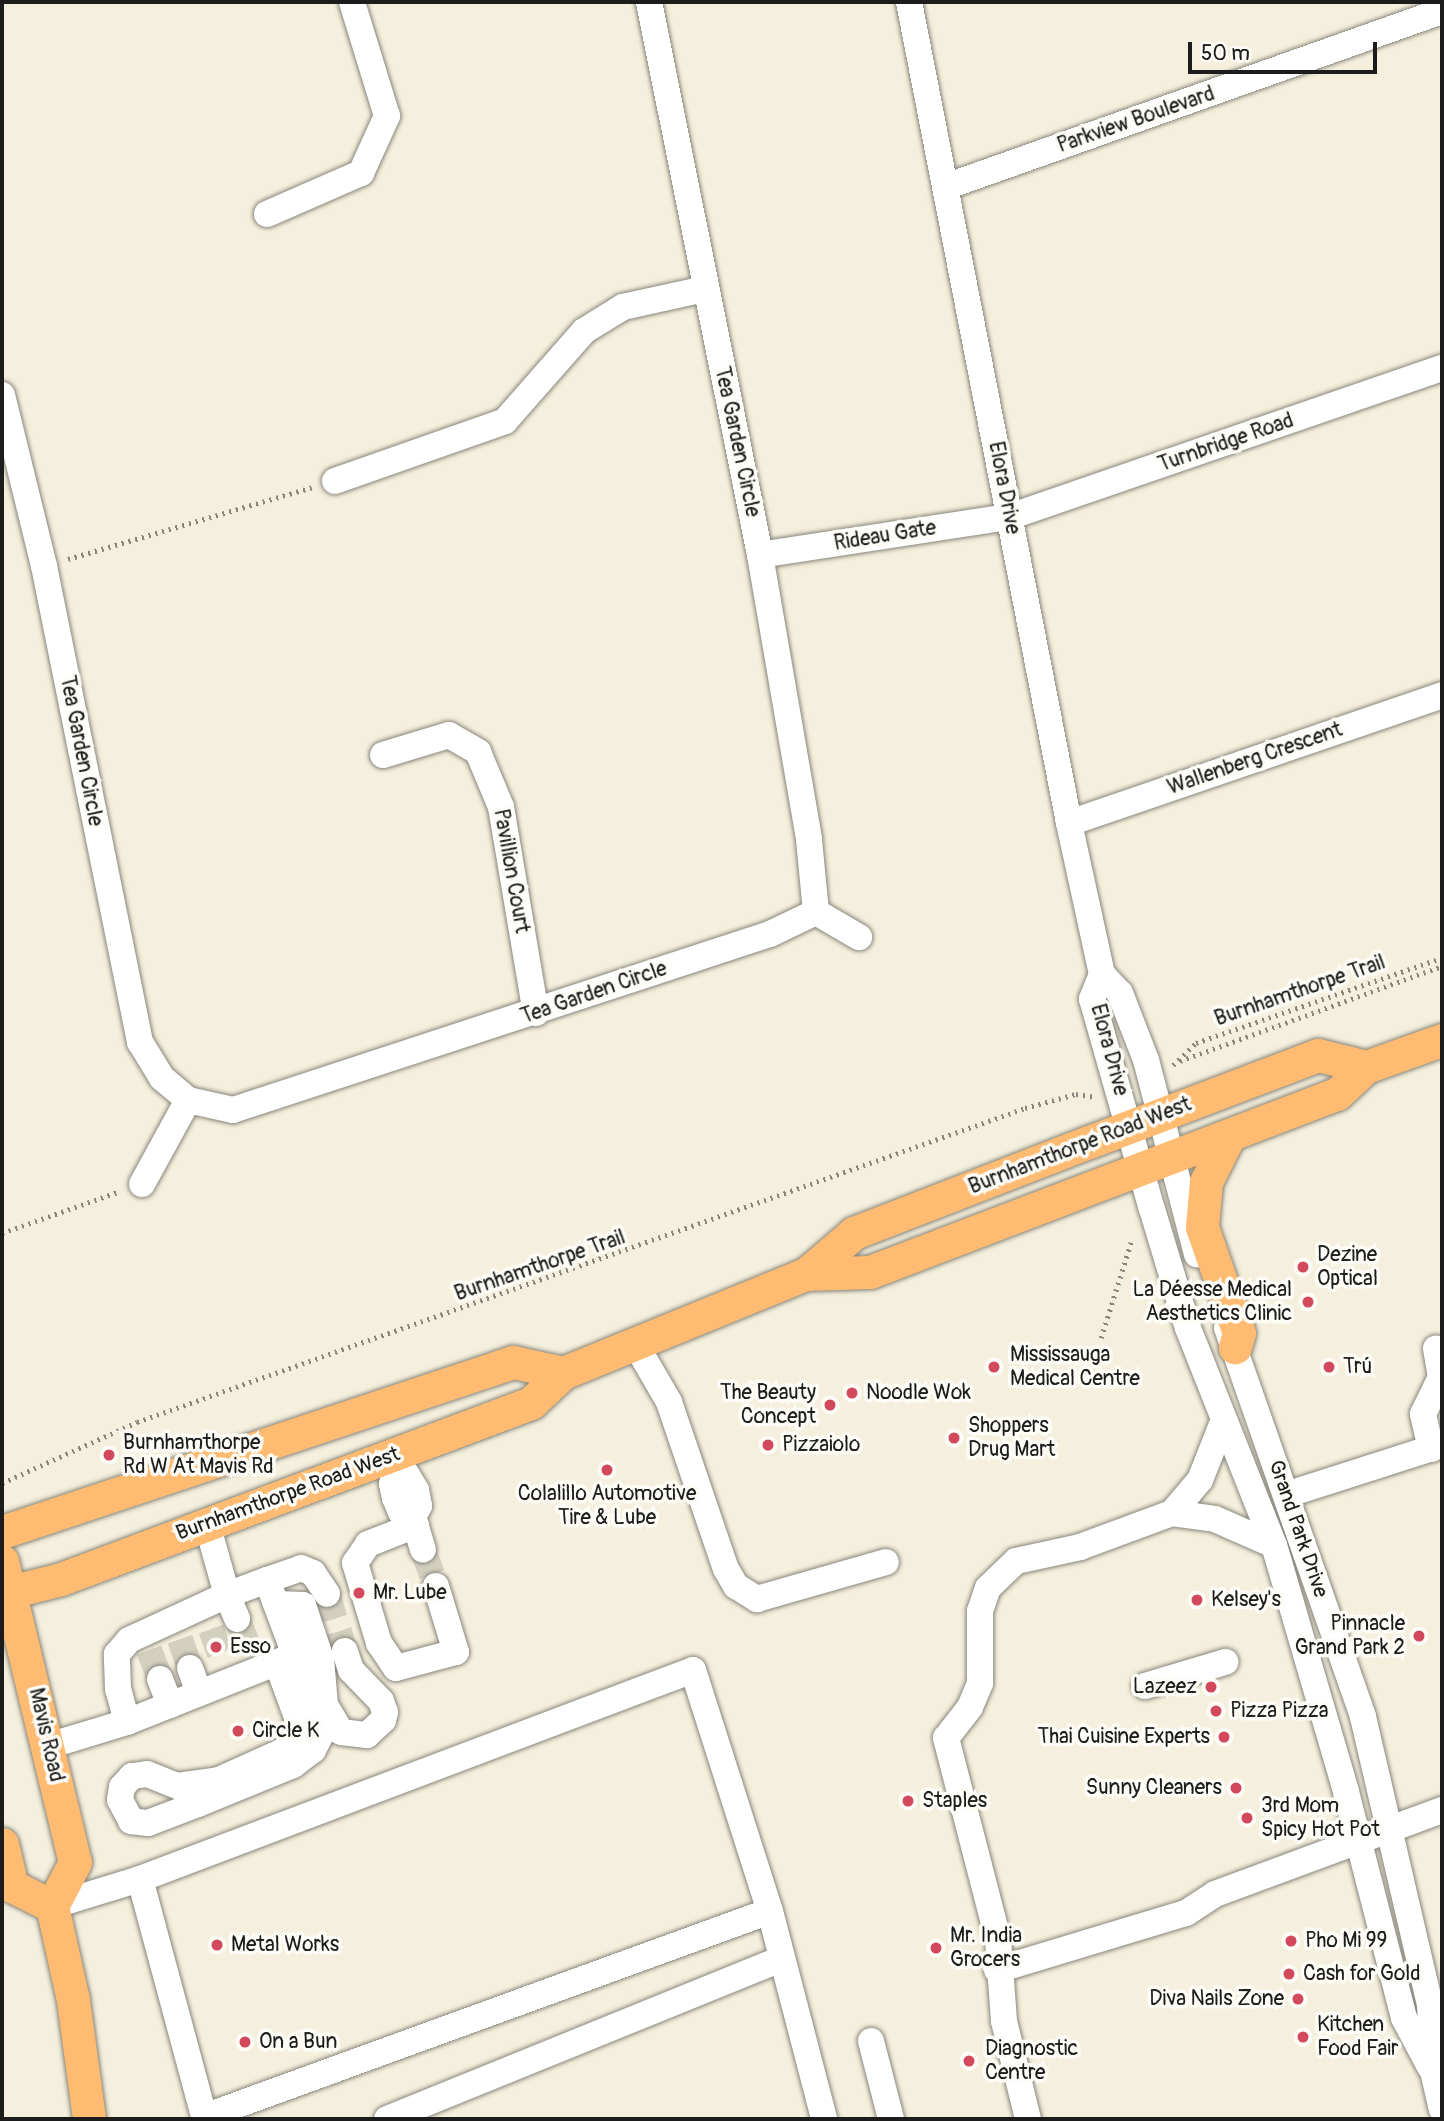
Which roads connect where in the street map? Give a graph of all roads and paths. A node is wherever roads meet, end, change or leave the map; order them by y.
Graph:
1 (352, 2) edge
2 (649, 2) edge
3 (909, 2) edge
4 (1442, 11) edge
5 (948, 186) junction
6 (267, 215) dead end
7 (705, 289) junction
8 (1442, 368) edge
9 (2, 396) edge
10 (335, 481) joint
11 (1009, 517) junction
12 (760, 555) junction
13 (44, 566) junction
14 (1442, 695) edge
15 (383, 755) dead end
16 (1069, 823) junction
17 (816, 912) junction
18 (859, 937) dead end
19 (1442, 958) edge
20 (1442, 966) edge
21 (536, 1013) junction
22 (1442, 1040) edge
23 (1366, 1067) junction
24 (1094, 1097) dead end
25 (188, 1100) junction
26 (1144, 1122) junction
27 (1229, 1136) junction
28 (1155, 1163) junction
29 (142, 1184) joint
30 (2, 1233) edge
31 (1132, 1239) dead end
32 (806, 1274) junction
33 (1101, 1338) dead end
34 (636, 1345) junction
35 (1235, 1347) junction
36 (1436, 1348) dead end
37 (563, 1373) junction
38 (1223, 1422) junction
39 (1437, 1447) edge
40 (397, 1462) junction
41 (2, 1483) edge
42 (1286, 1495) junction
43 (1172, 1513) junction
44 (207, 1524) junction
45 (2, 1531) edge
46 (1273, 1545) junction
47 (886, 1562) dead end
48 (4, 1582) edge
49 (436, 1586) tunnel mouth
50 (272, 1592) junction
51 (327, 1594) tunnel mouth
52 (232, 1607) junction
53 (345, 1651) tunnel mouth
54 (270, 1659) junction
55 (1225, 1662) dead end
56 (190, 1668) tunnel mouth
57 (160, 1679) tunnel mouth
58 (1144, 1686) dead end
59 (199, 1693) junction
60 (170, 1705) junction
61 (127, 1722) junction
62 (48, 1746) junction
63 (1442, 1810) edge
64 (1392, 1829) junction
65 (1357, 1843) junction
66 (2, 1844) edge
67 (140, 1879) junction
68 (52, 1906) junction
69 (770, 1910) junction
70 (782, 1959) junction
71 (997, 1970) junction
72 (871, 2041) dead end
73 (1433, 2071) junction
74 (1442, 2109) edge
75 (89, 2119) edge
76 (387, 2119) edge
77 (824, 2119) edge
78 (891, 2119) edge
79 (1028, 2119) edge

1 - 6 street
2 - 7 street, Tea Garden Circle
3 - 5 street, Elora Drive
4 - 5 street, Parkview Boulevard
5 - 11 street, Elora Drive
7 - 10 street
7 - 12 street, Tea Garden Circle
8 - 11 street, Turnbridge Road
9 - 13 street, Tea Garden Circle
10 - 13 path
11 - 12 street, Rideau Gate
11 - 16 street, Elora Drive
12 - 17 street, Tea Garden Circle
13 - 25 street, Tea Garden Circle
14 - 16 street, Wallenberg Crescent
15 - 21 street, Pavillion Court
16 - 26 street, Elora Drive
17 - 18 street
17 - 21 street, Tea Garden Circle
19 - 20 path, Burnhamthorpe Trail
21 - 25 street, Tea Garden Circle
22 - 23 main road, Burnhamthorpe Road West
23 - 26 main road, Burnhamthorpe Road West
23 - 27 main road, Burnhamthorpe Road West
24 - 41 path, Burnhamthorpe Trail
25 - 29 street
26 - 28 street, Grand Park Drive
26 - 32 main road, Burnhamthorpe Road West
27 - 28 main road, Burnhamthorpe Road West
27 - 35 main road
28 - 32 main road, Burnhamthorpe Road West
28 - 35 street, Grand Park Drive
28 - 38 street, Grand Park Drive
29 - 30 path
31 - 33 path
32 - 34 main road, Burnhamthorpe Road West
34 - 37 main road, Burnhamthorpe Road West
34 - 47 street
35 - 42 street, Grand Park Drive
36 - 39 street
37 - 40 main road, Burnhamthorpe Road West
37 - 45 main road
38 - 43 street
38 - 46 street, Grand Park Drive
39 - 42 street
40 - 44 main road, Burnhamthorpe Road West
40 - 49 street
42 - 64 street, Grand Park Drive
43 - 46 street
43 - 71 street
44 - 48 main road, Burnhamthorpe Road West
44 - 52 street
46 - 65 street, Grand Park Drive
48 - 62 main road, Mavis Road
50 - 51 street
50 - 52 street
50 - 53 street
50 - 54 street
52 - 61 street
54 - 54 street
54 - 59 street
55 - 58 street
56 - 59 street
57 - 60 street
59 - 60 street
60 - 61 street
61 - 62 street
62 - 68 main road, Mavis Road
63 - 64 street
64 - 65 street
64 - 73 street, Grand Park Drive
65 - 71 street
65 - 73 street, Grand Park Drive
66 - 68 main road
67 - 68 street
67 - 69 street
67 - 69 street
68 - 75 main road
69 - 70 street
70 - 76 street
70 - 77 street
71 - 79 street
72 - 78 street
73 - 74 street, Grand Park Drive

